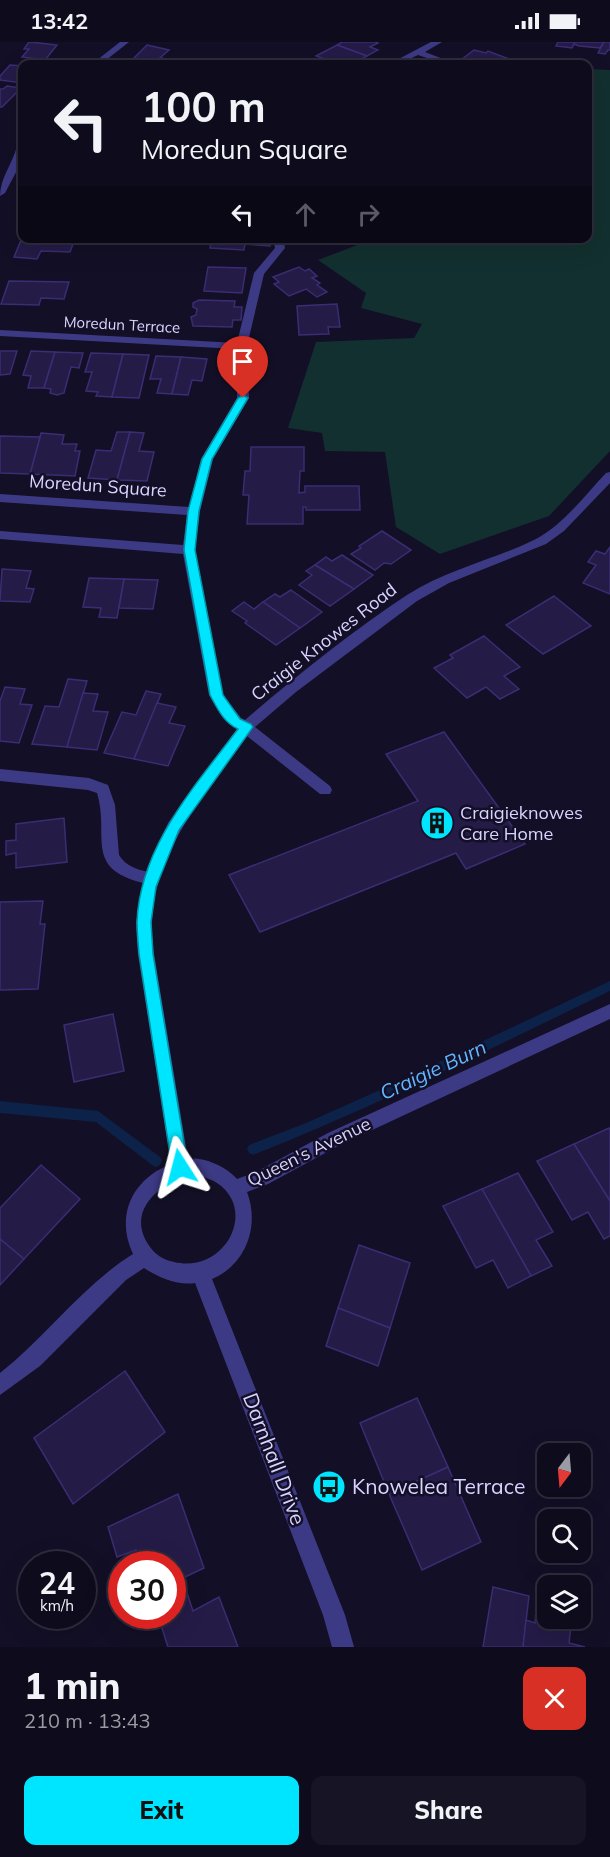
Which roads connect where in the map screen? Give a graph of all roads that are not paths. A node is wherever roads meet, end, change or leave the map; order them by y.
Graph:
1 (125, 42) edge
2 (438, 42) edge
3 (418, 52) junction
4 (101, 60) edge
5 (401, 60) edge
6 (441, 60) edge
7 (18, 158) edge
8 (0, 193) edge
9 (279, 243) edge
10 (0, 333) edge
11 (242, 346) junction
12 (610, 476) edge
13 (0, 498) edge
14 (194, 511) junction
15 (0, 535) edge
16 (189, 550) junction
17 (246, 727) junction
18 (0, 775) edge
19 (325, 789) dead end
20 (152, 879) junction
21 (610, 1011) edge
22 (180, 1167) junction
23 (236, 1188) junction
24 (146, 1256) junction
25 (200, 1273) junction
26 (0, 1385) edge
27 (343, 1647) edge

1 - 4 street
2 - 3 street
3 - 5 street
3 - 6 street
7 - 8 street
9 - 11 street
10 - 11 street, Moredun Terrace
11 - 14 street
12 - 17 street, Craigie Knowes Road
13 - 14 street, Moredun Square
14 - 16 street
15 - 16 street
16 - 17 street
17 - 19 street
17 - 20 street, Craigie Knowes Road
18 - 20 street
20 - 22 street, Craigie Knowes Road
21 - 23 street, Queen's Avenue
22 - 23 street
22 - 24 street
23 - 25 street
24 - 25 street
24 - 26 street
25 - 27 street, Darnhall Drive

